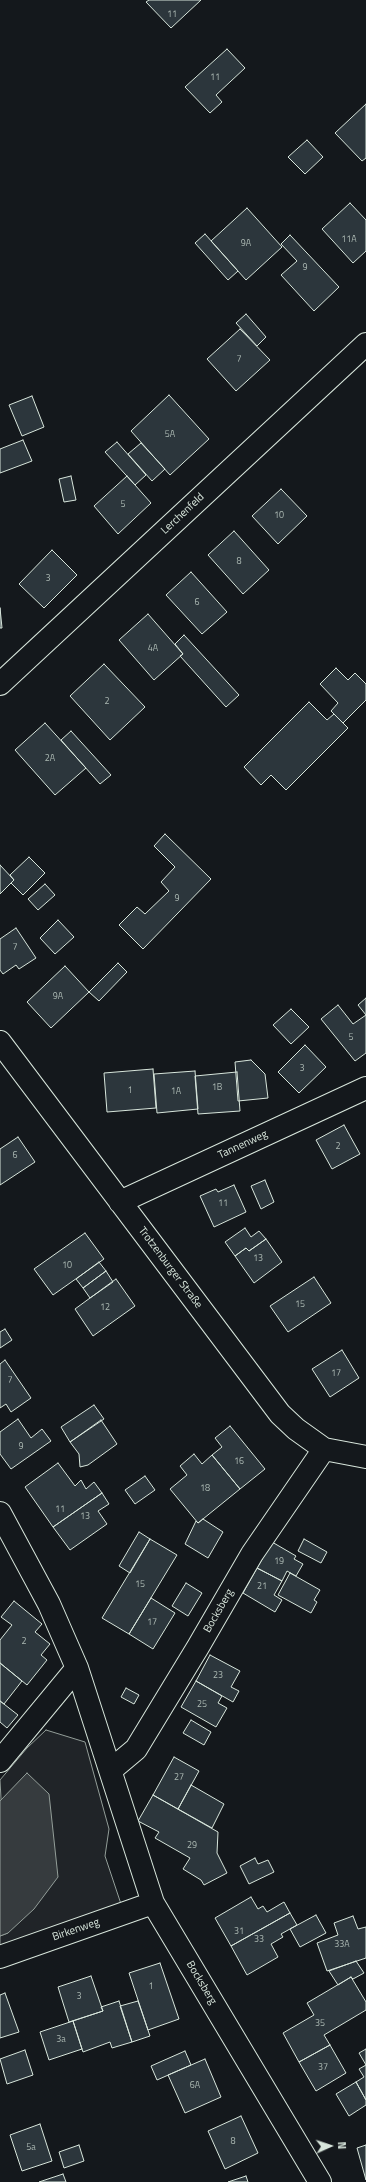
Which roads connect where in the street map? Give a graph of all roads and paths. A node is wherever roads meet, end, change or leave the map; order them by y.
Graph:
1 (366, 344) edge
2 (0, 684) edge
3 (0, 1042) edge
4 (366, 1088) edge
5 (120, 1202) junction
6 (324, 1449) junction
7 (366, 1457) edge
8 (0, 1513) edge
9 (77, 1668) junction
10 (0, 1761) edge
11 (111, 1770) junction
12 (153, 1903) junction
13 (0, 1957) edge
14 (320, 2182) edge

1 - 2 street, Lerchenfeld
3 - 5 street, Trotzenburger Straße
4 - 5 street, Tannenweg
5 - 6 street, Trotzenburger Straße
6 - 7 street, Trotzenburger Straße
6 - 11 street, Bocksberg
8 - 9 street, Bocksberg
9 - 10 street
9 - 11 street, Bocksberg
11 - 12 street, Bocksberg
12 - 13 street, Birkenweg
12 - 14 street, Bocksberg

